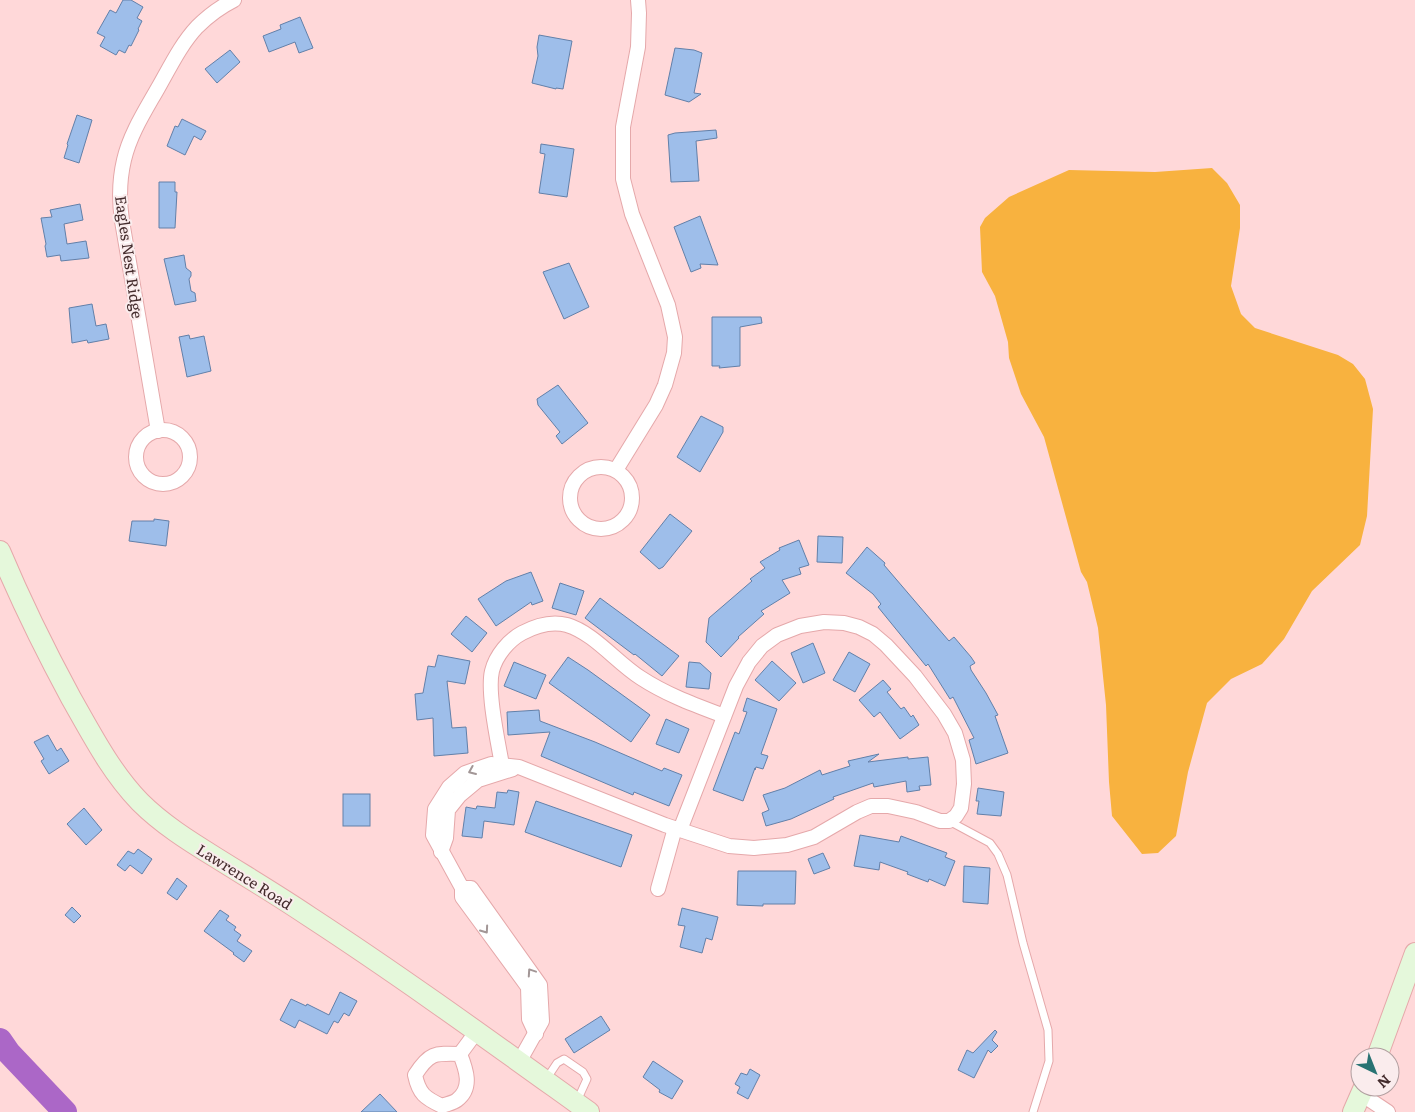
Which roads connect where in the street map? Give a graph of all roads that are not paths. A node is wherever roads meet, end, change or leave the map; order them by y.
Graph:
1 (234, 0) edge
2 (638, 0) edge
3 (158, 431) dead end
4 (616, 470) junction
5 (0, 551) edge
6 (724, 716) junction
7 (502, 765) junction
8 (519, 767) junction
9 (949, 822) junction
10 (678, 829) junction
11 (441, 852) junction
12 (658, 889) dead end
13 (1415, 953) edge
14 (477, 1031) junction
15 (1380, 1047) edge
16 (460, 1054) dead end
17 (519, 1062) junction
18 (545, 1081) junction
19 (1360, 1098) edge
20 (582, 1107) edge
21 (1033, 1112) edge
22 (1388, 1112) edge

1 - 3 street, Eagles Nest Ridge
2 - 4 street
4 - 4 street
5 - 14 street, Lawrence Road
6 - 7 street
6 - 9 street
6 - 10 street
7 - 8 street
7 -> 11 street
8 - 10 street
8 - 11 street
9 - 10 street
9 - 21 lane
10 - 12 street
11 - 17 street
13 - 15 street
14 - 16 street
14 - 17 street, Lawrence Road
17 - 18 street, Lawrence Road
18 - 20 street, Lawrence Road
18 - 20 lane
19 - 22 street

